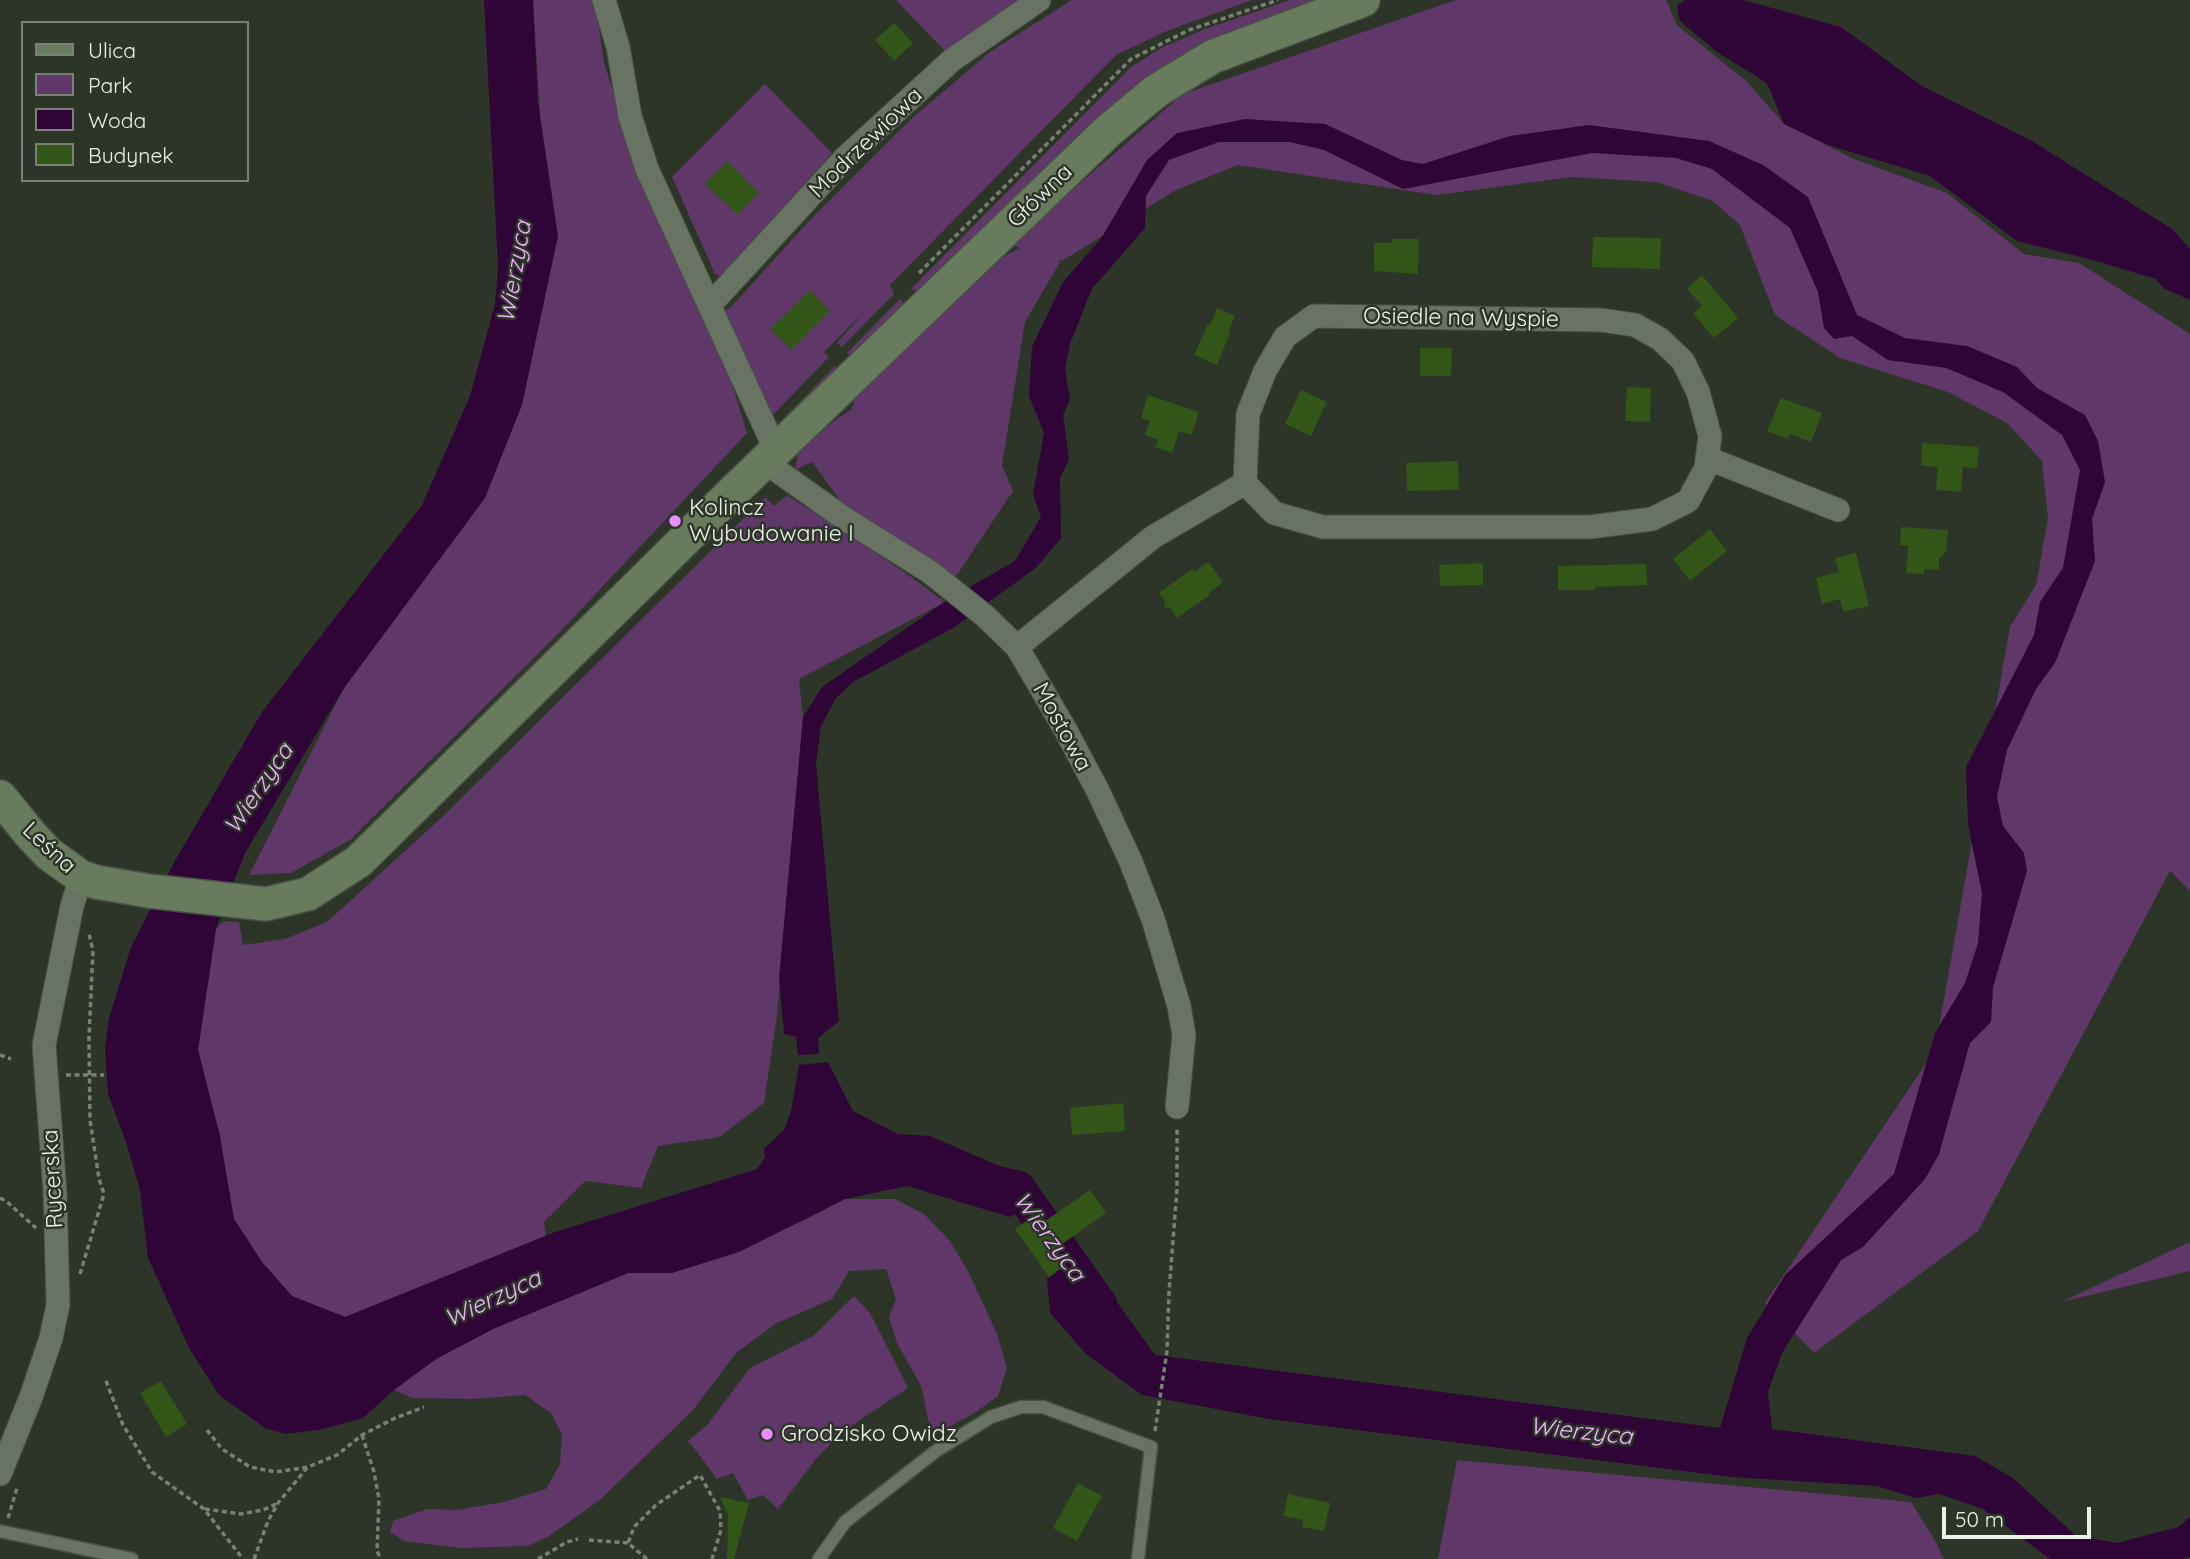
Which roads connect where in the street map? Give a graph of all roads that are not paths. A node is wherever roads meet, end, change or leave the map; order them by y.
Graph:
1 (604, 0) edge
2 (1039, 0) edge
3 (1363, 0) edge
4 (710, 306) junction
5 (771, 457) junction
6 (1707, 458) junction
7 (1245, 482) junction
8 (1839, 510) dead end
9 (1017, 647) junction
10 (0, 797) edge
11 (81, 877) junction
12 (233, 900) joint
13 (1177, 1107) road end
14 (0, 1474) edge
15 (0, 1531) edge
16 (132, 1559) edge
17 (819, 1559) edge
18 (1138, 1559) edge

1 - 4 street
2 - 4 street, Modrzewiowa
3 - 5 street, Główna
4 - 5 street
5 - 9 street, Mostowa
5 - 12 street, Główna
6 - 7 street, Osiedle na Wyspie
6 - 7 street, Osiedle na Wyspie
6 - 8 street
7 - 9 street
9 - 13 street, Mostowa
10 - 11 street, Leśna
11 - 12 street, Leśna
11 - 14 street, Rycerska
15 - 16 lane
17 - 18 lane

